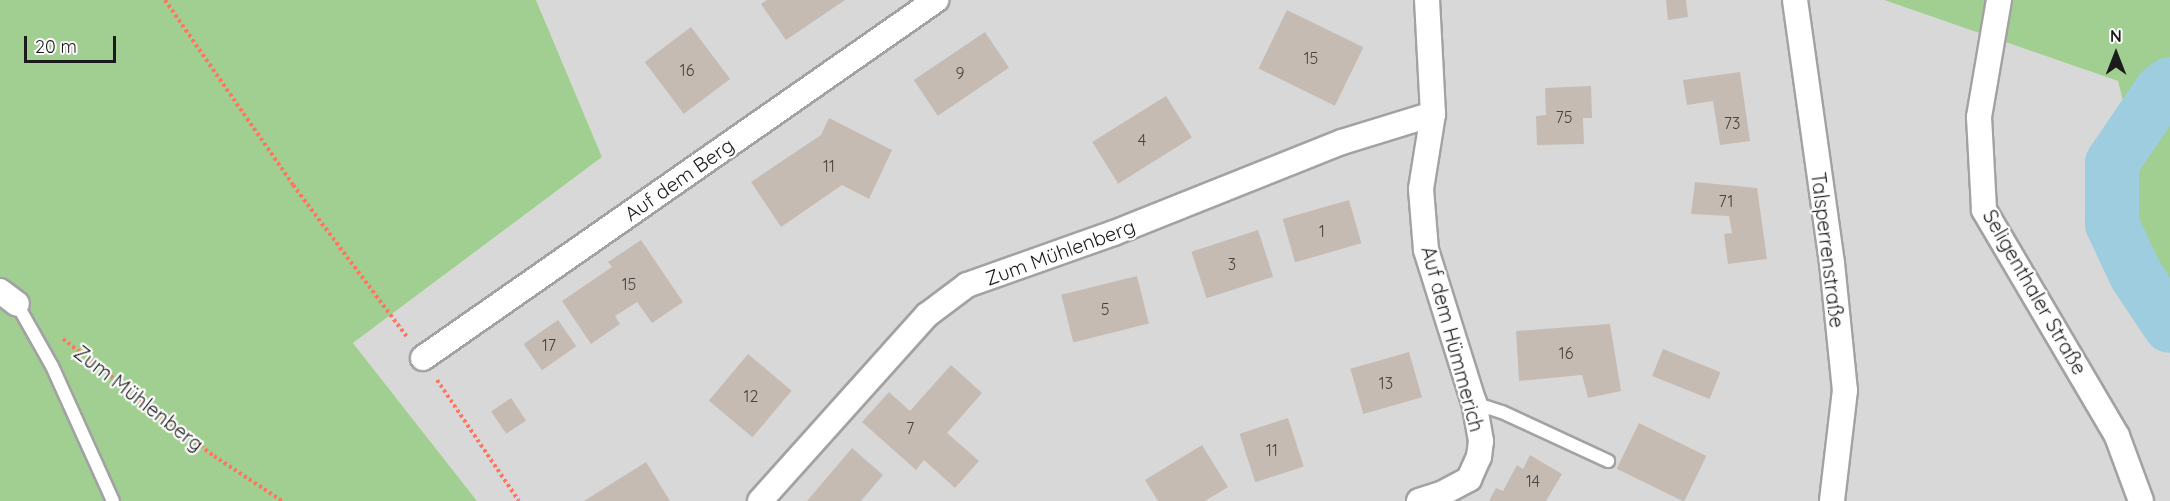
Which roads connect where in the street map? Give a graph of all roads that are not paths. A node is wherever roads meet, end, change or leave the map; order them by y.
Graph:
1 (936, 0) edge
2 (1427, 0) edge
3 (1795, 0) edge
4 (1999, 0) edge
5 (1433, 114) junction
6 (9, 297) edge
7 (423, 358) dead end
8 (1474, 403) junction
9 (1608, 461) dead end
10 (113, 501) edge
11 (760, 501) edge
12 (1419, 501) edge
13 (1832, 501) edge
14 (2141, 501) edge

1 - 7 street, Auf dem Berg
2 - 5 street, Auf dem Hümmerich
3 - 13 street, Talsperrenstraße
4 - 14 street, Seligenthaler Straße
5 - 8 street, Auf dem Hümmerich
5 - 11 street, Zum Mühlenberg
6 - 10 lane
8 - 9 lane
8 - 12 street, Auf dem Hümmerich

